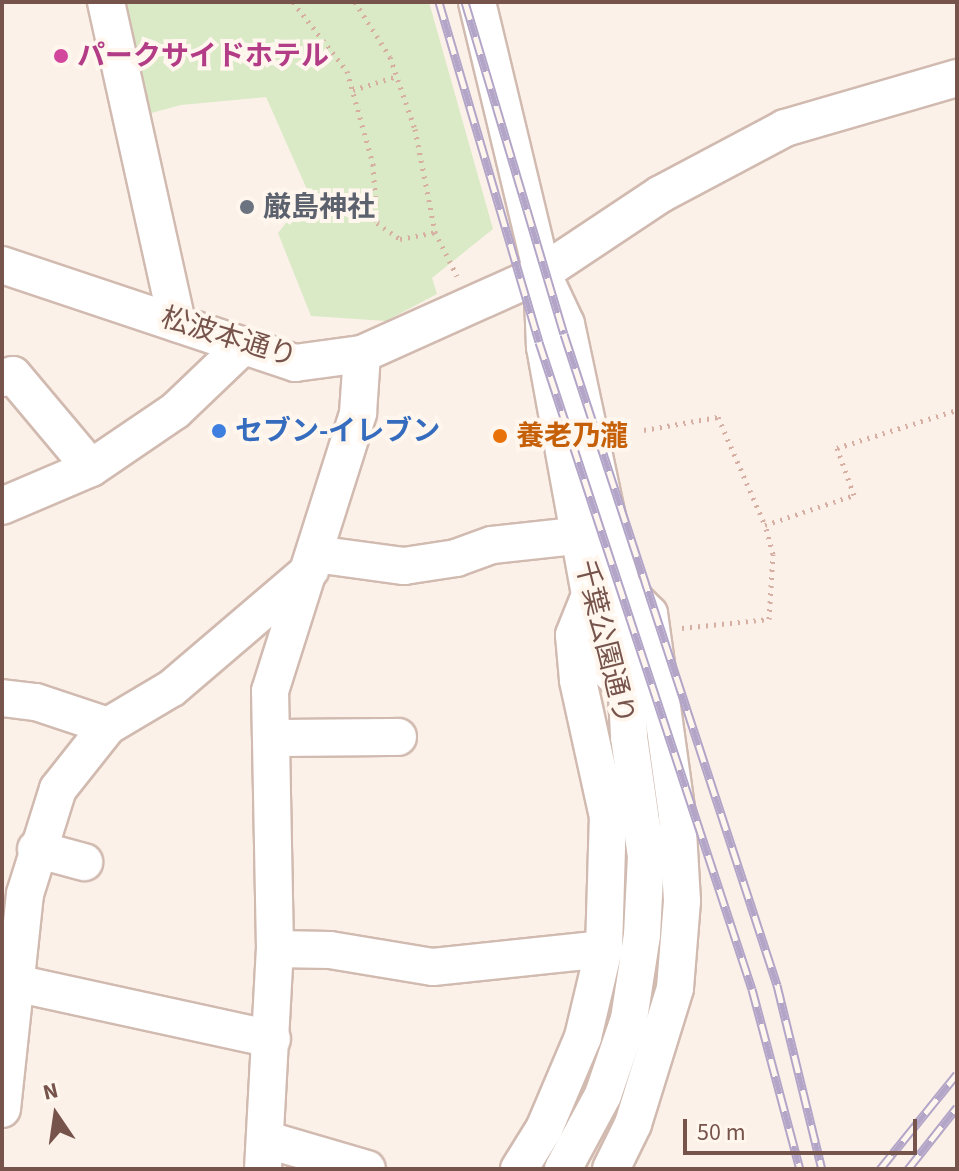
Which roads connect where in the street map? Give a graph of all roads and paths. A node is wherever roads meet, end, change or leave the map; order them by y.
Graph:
1 (106, 2) edge
2 (293, 2) edge
3 (355, 2) edge
4 (477, 2) edge
5 (397, 76) junction
6 (957, 78) edge
7 (353, 90) junction
8 (435, 232) junction
9 (2, 265) edge
10 (542, 273) junction
11 (477, 302) junction
12 (177, 323) junction
13 (242, 347) junction
14 (362, 354) junction
15 (2, 378) edge
16 (957, 410) edge
17 (644, 430) dead end
18 (91, 468) junction
19 (2, 506) edge
20 (765, 525) junction
21 (594, 534) junction
22 (313, 562) junction
23 (606, 591) junction
24 (669, 629) dead end
25 (2, 698) edge
26 (108, 726) junction
27 (398, 737) dead end
28 (271, 738) junction
29 (36, 849) junction
30 (84, 862) dead end
31 (13, 893) edge
32 (275, 949) junction
33 (604, 949) junction
34 (15, 983) junction
35 (6, 1032) edge
36 (272, 1039) junction
37 (2, 1109) edge
38 (266, 1155) edge
39 (367, 1169) edge
40 (519, 1169) edge
41 (563, 1169) edge
42 (611, 1169) edge

1 - 12 street
2 - 7 path
3 - 5 path
4 - 10 street, 千葉公園通り
5 - 7 path
5 - 8 path
6 - 10 street, 松波本通り
7 - 8 path
8 - 11 path
9 - 12 street, 松波本通り
10 - 11 street, 松波本通り
10 - 21 street, 千葉公園通り
11 - 14 street, 松波本通り
12 - 13 street, 松波本通り
13 - 14 street, 松波本通り
13 - 18 street
14 - 22 street
15 - 18 street
16 - 20 path
17 - 20 path
18 - 19 street
20 - 24 path
21 - 22 street
21 - 23 street, 千葉公園通り
22 - 26 street
22 - 28 street
23 - 33 street
23 - 41 street, 千葉公園通り
23 - 42 street
25 - 26 street
26 - 29 street
27 - 28 street
28 - 32 street
29 - 30 street
29 - 31 street
31 - 34 street
32 - 33 street
32 - 36 street
33 - 40 street
34 - 35 street
34 - 36 street
35 - 37 street
36 - 38 street
38 - 39 street

